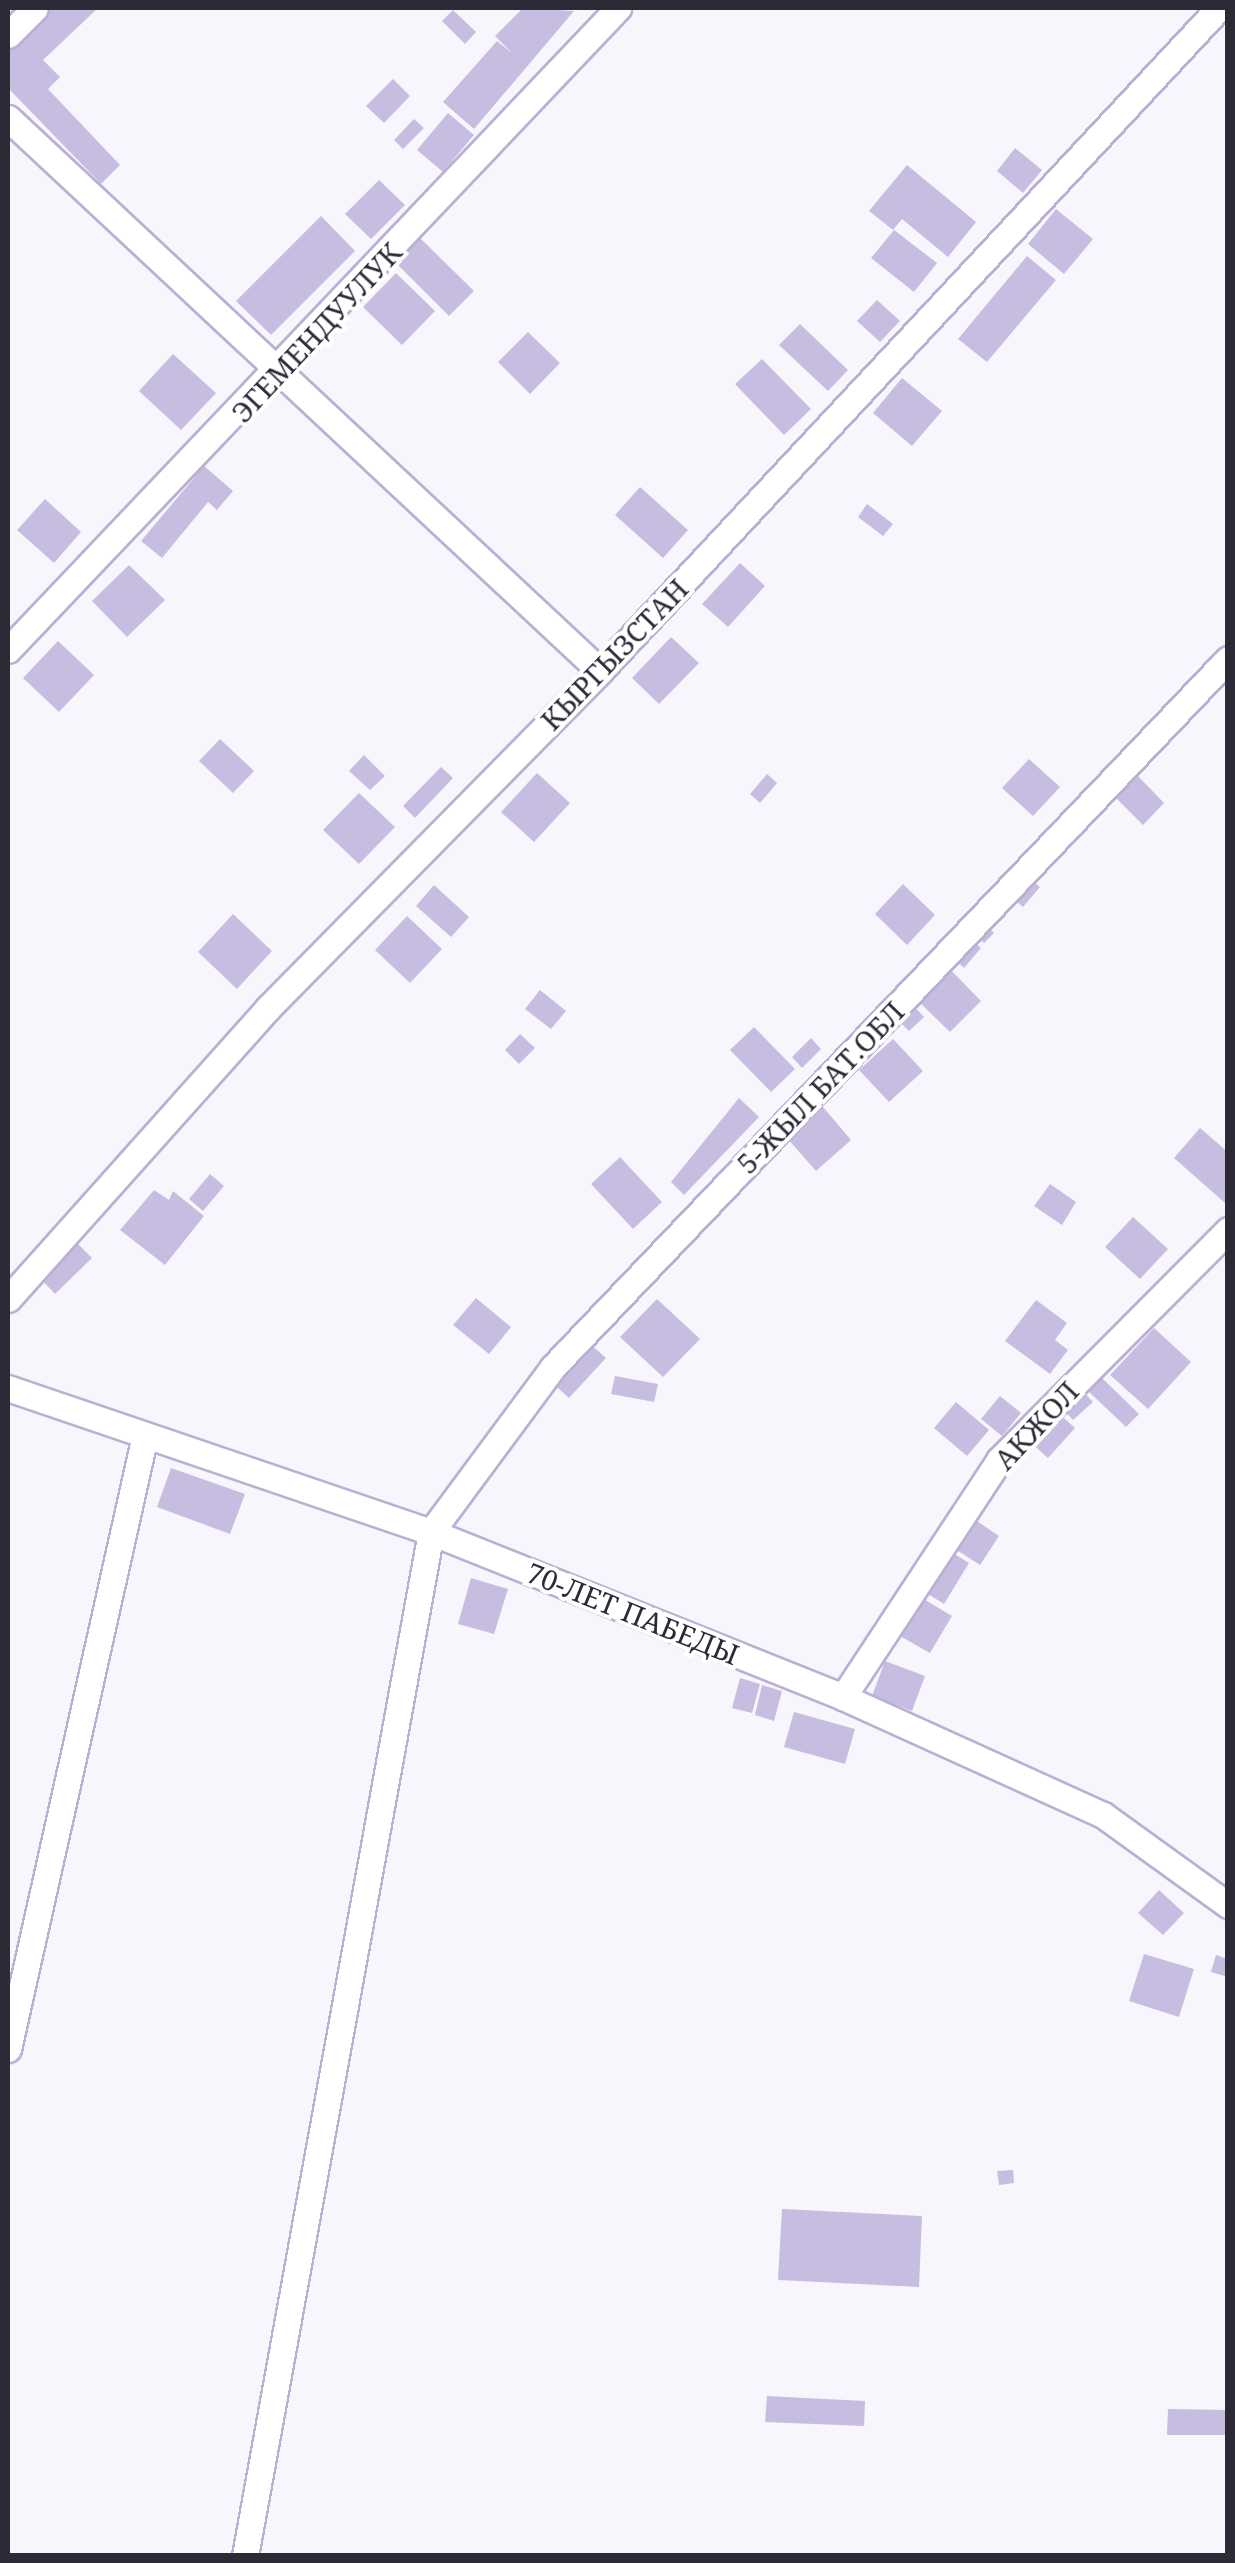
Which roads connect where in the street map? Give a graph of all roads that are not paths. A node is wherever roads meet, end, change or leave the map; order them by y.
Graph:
1 (34, 8) edge
2 (618, 8) edge
3 (1219, 8) edge
4 (8, 35) edge
5 (8, 118) edge
6 (276, 377) junction
7 (8, 650) edge
8 (1228, 658) edge
9 (600, 670) junction
10 (1228, 1230) edge
11 (8, 1299) edge
12 (8, 1388) edge
13 (145, 1434) junction
14 (431, 1532) junction
15 (843, 1697) junction
16 (1228, 1905) edge
17 (8, 2049) edge
18 (245, 2556) edge

1 - 4 street
2 - 6 street, ЭГЕМЕНДУУЛУК
3 - 9 street, КЫРГЫЗСТАН
5 - 6 street
6 - 7 street, ЭГЕМЕНДУУЛУК
6 - 9 street
8 - 14 street, 5-ЖЫЛ БАТ.ОБЛ
9 - 11 street, КЫРГЫЗСТАН
10 - 15 street, АКЖОЛ
12 - 13 street, 70-ЛЕТ ПАБЕДЫ
13 - 14 street, 70-ЛЕТ ПАБЕДЫ
13 - 17 street
14 - 15 street, 70-ЛЕТ ПАБЕДЫ
14 - 18 street
15 - 16 street, 70-ЛЕТ ПАБЕДЫ

